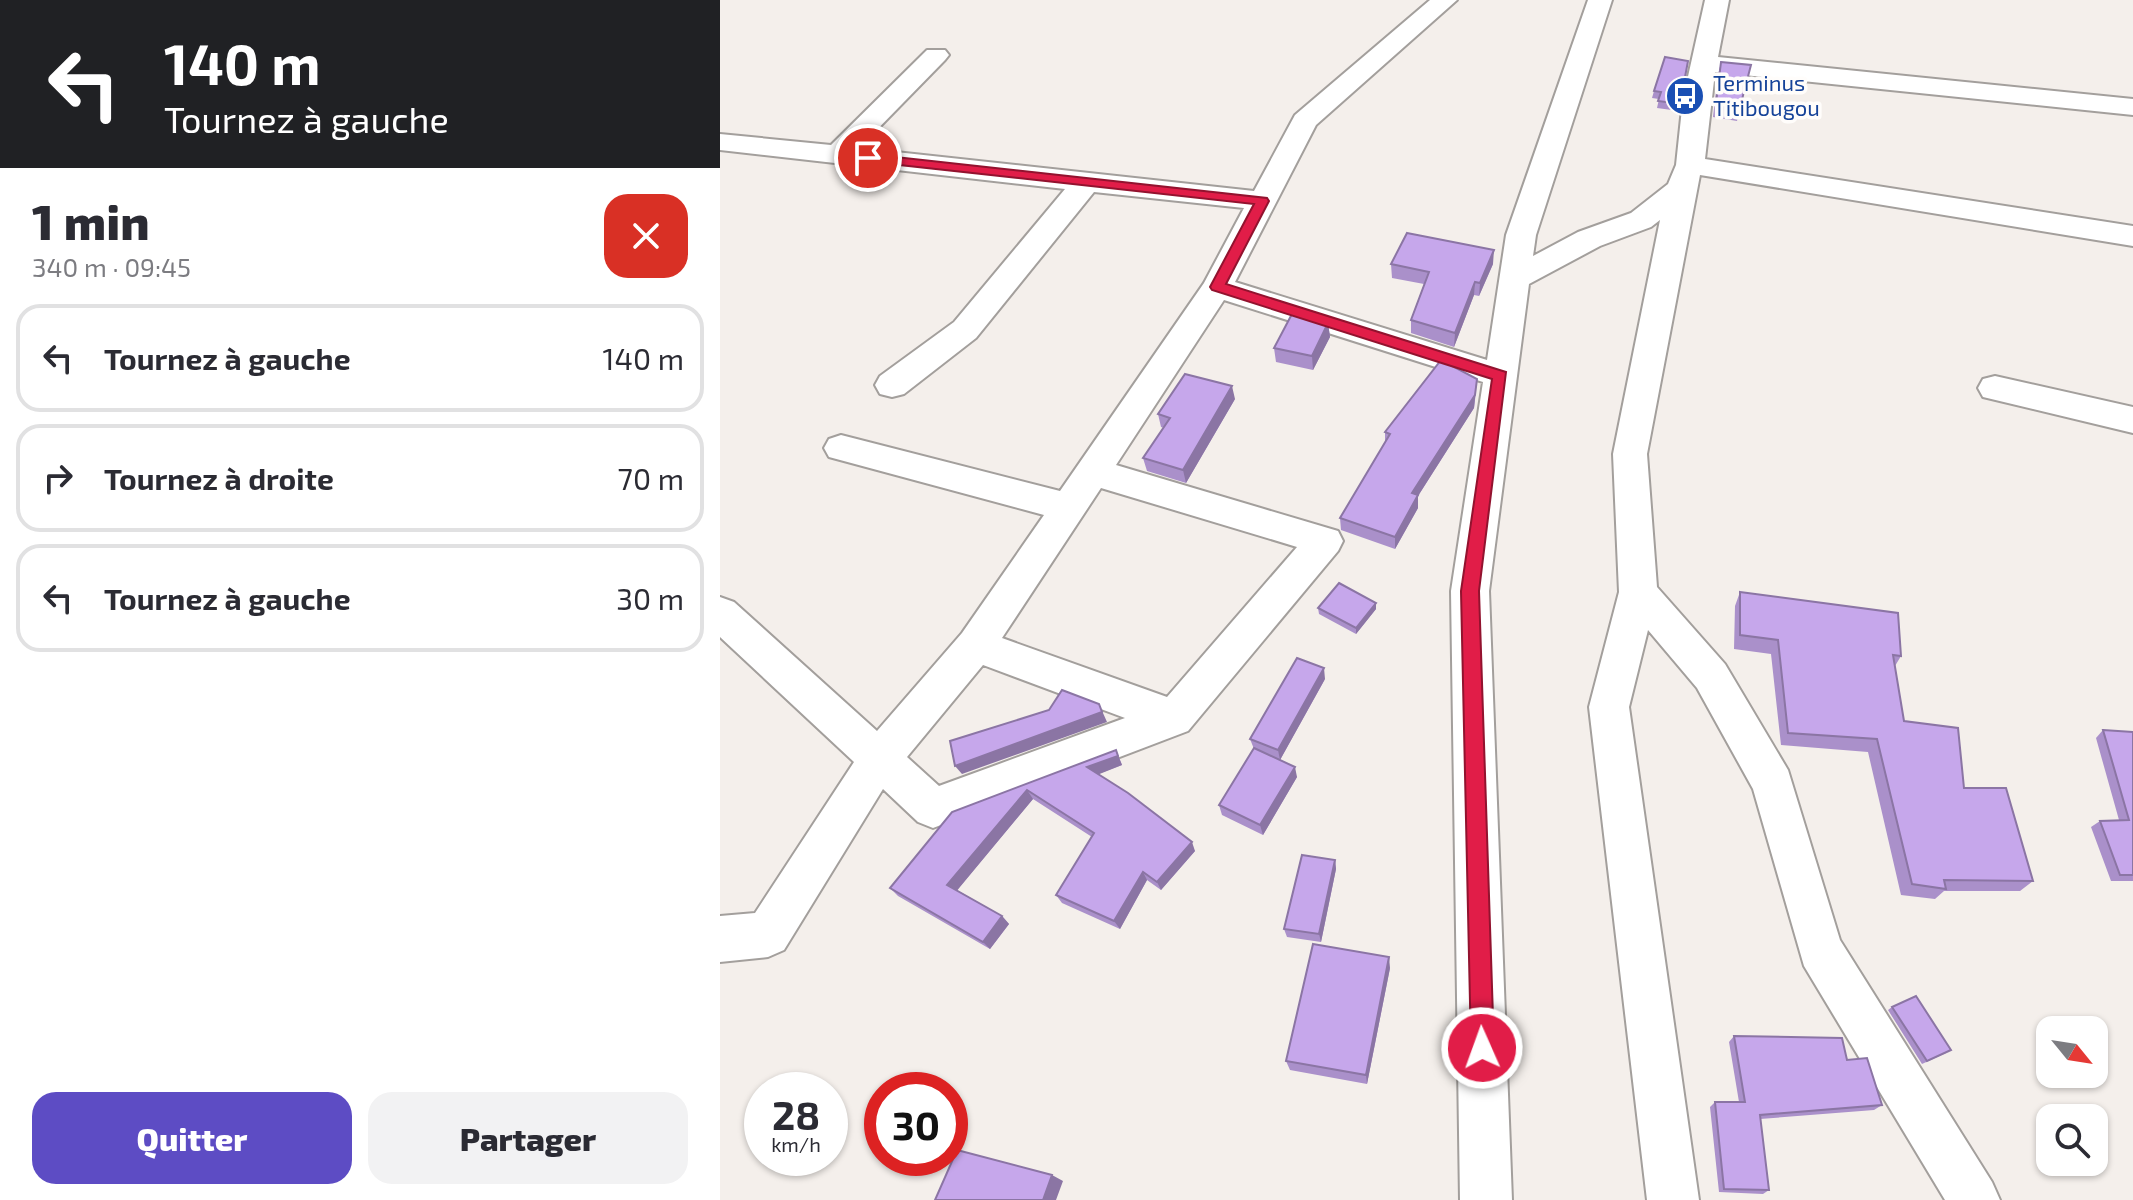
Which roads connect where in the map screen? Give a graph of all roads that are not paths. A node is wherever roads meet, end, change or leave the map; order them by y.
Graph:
1 (1445, 0) edge
2 (1600, 0) edge
3 (1717, 0) edge
4 (936, 55) dead end
5 (1703, 63) junction
6 (2133, 107) edge
7 (720, 142) edge
8 (837, 155) junction
9 (1686, 177) junction
10 (1086, 182) junction
11 (1262, 201) junction
12 (2133, 236) edge
13 (1515, 279) junction
14 (1217, 287) junction
15 (1501, 376) junction
16 (892, 385) dead end
17 (1995, 388) dead end
18 (2133, 420) edge
19 (841, 448) dead end
20 (1092, 472) junction
21 (1069, 507) junction
22 (1638, 592) junction
23 (720, 613) edge
24 (976, 645) junction
25 (1174, 718) junction
26 (879, 759) junction
27 (720, 939) edge
28 (1486, 1200) edge
29 (1674, 1200) edge
30 (1974, 1200) edge

1 - 11 street
2 - 13 street
3 - 5 street
4 - 8 street
5 - 6 street
5 - 9 street
7 - 8 street
8 - 10 street
9 - 12 street
9 - 13 street
9 - 22 street
10 - 11 street
10 - 16 street
11 - 14 street
13 - 15 street
14 - 15 street
14 - 20 street
15 - 28 street
17 - 18 street
19 - 21 street
20 - 21 street
20 - 25 street
21 - 24 street
22 - 29 street
22 - 30 street
23 - 26 street
24 - 25 street
24 - 26 street
25 - 26 street
26 - 27 street

